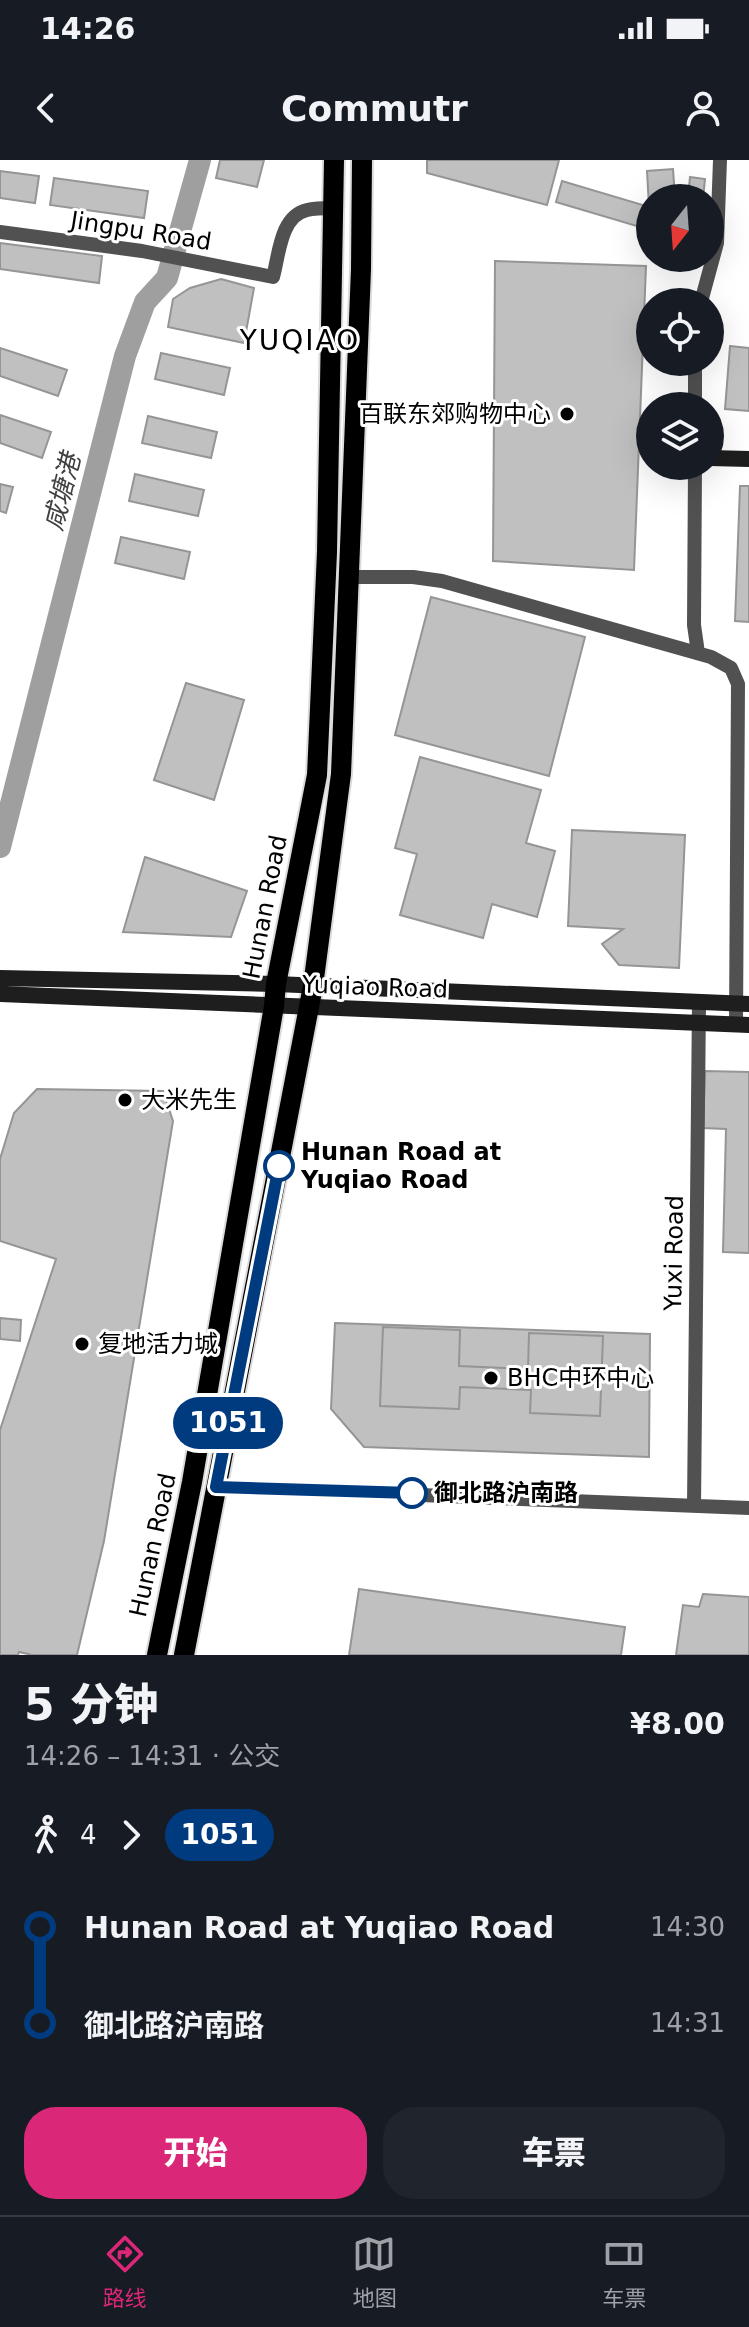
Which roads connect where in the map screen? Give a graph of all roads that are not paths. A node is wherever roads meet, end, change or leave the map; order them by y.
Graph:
1 (334, 160) edge
2 (362, 160) edge
3 (720, 160) edge
4 (334, 208) junction
5 (0, 232) edge
6 (705, 288) edge
7 (724, 458) edge
8 (749, 459) edge
9 (695, 480) edge
10 (350, 577) junction
11 (698, 653) junction
12 (276, 984) junction
13 (313, 986) junction
14 (8, 987) edge
15 (699, 1002) junction
16 (742, 1004) edge
17 (274, 1006) junction
18 (309, 1009) junction
19 (699, 1024) junction
20 (742, 1025) edge
21 (216, 1487) junction
22 (694, 1506) junction
23 (749, 1508) edge
24 (157, 1655) edge
25 (184, 1655) edge

1 - 4 main road, Hunan Road
2 - 10 main road, Hunan Road
3 - 6 street
4 - 5 street, Jingpu Road
4 - 12 main road, Hunan Road
7 - 8 main road
9 - 11 street
10 - 11 street
10 - 13 main road, Hunan Road
11 - 16 street
12 - 13 main road, Yuqiao Road
12 - 14 main road, Yuqiao Road
12 - 17 main road, Hunan Road
13 - 15 main road, Yuqiao Road
13 - 18 main road, Hunan Road
14 - 17 main road, Yuqiao Road
15 - 16 main road, Yuqiao Road
15 - 19 street, Yuxi Road
16 - 20 street
17 - 18 main road, Yuqiao Road
17 - 24 main road, Hunan Road
18 - 19 main road, Yuqiao Road
18 - 21 main road, Hunan Road
19 - 20 main road, Yuqiao Road
19 - 22 street, Yuxi Road
21 - 22 street
21 - 25 main road, Hunan Road
22 - 23 street

